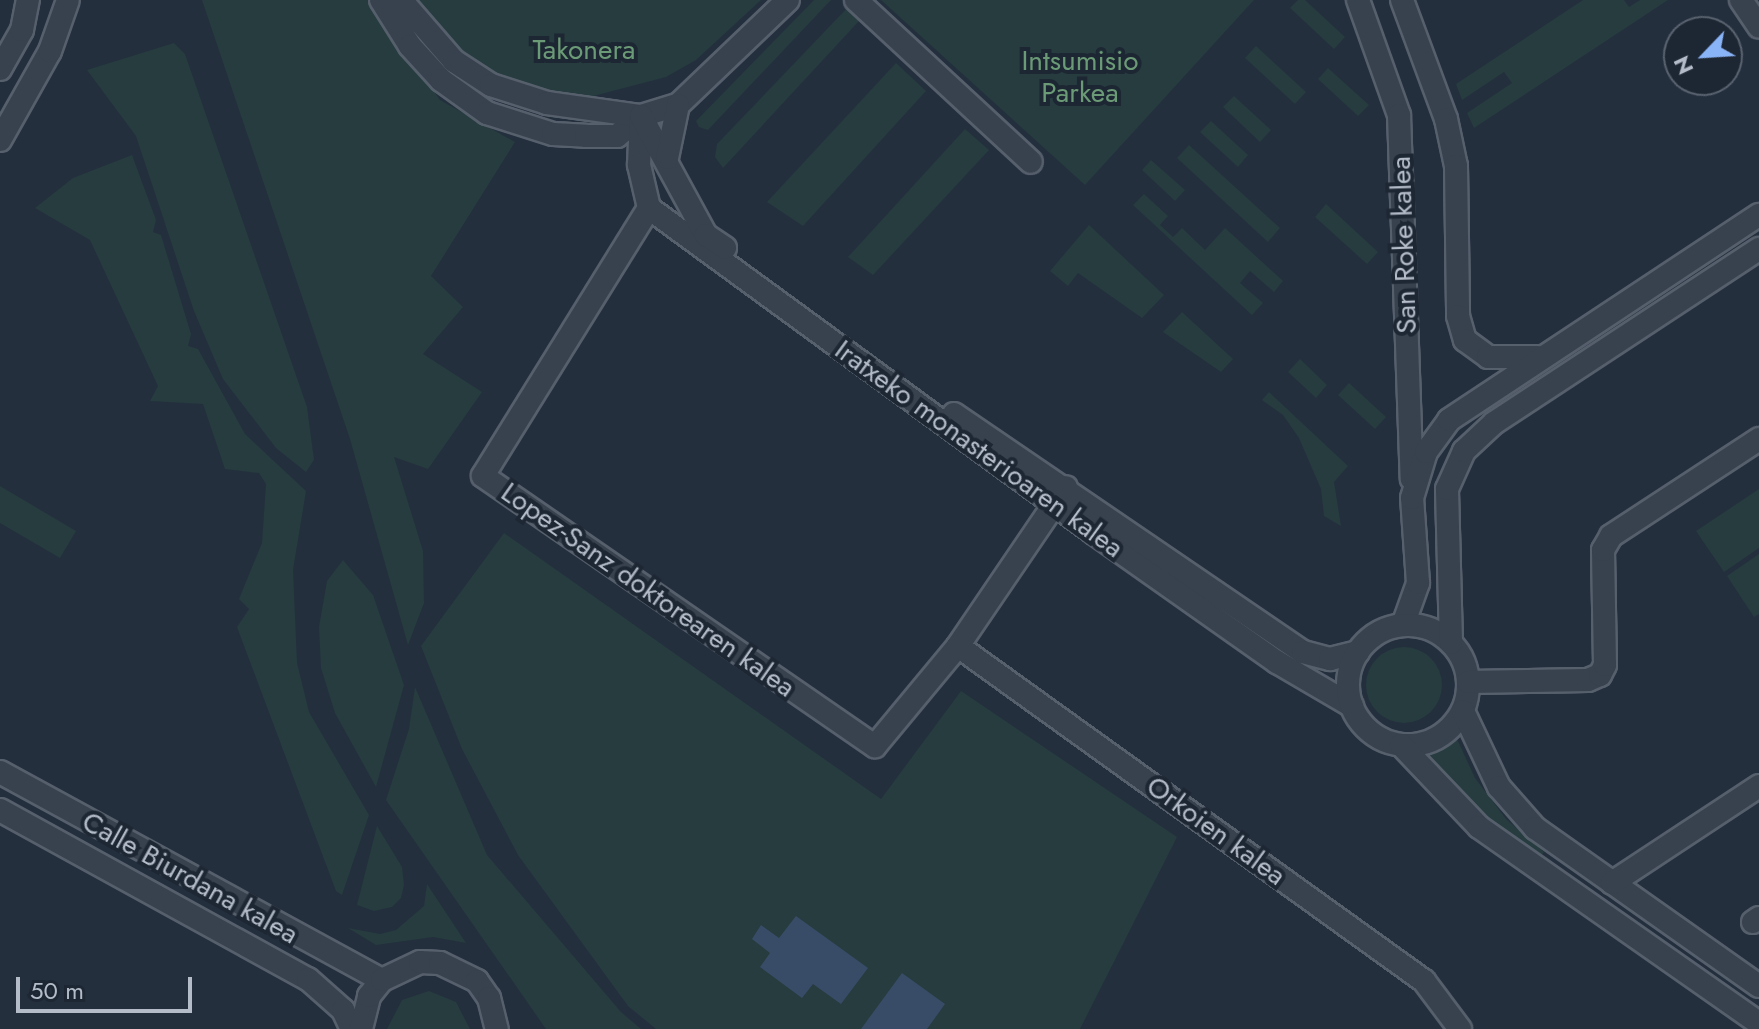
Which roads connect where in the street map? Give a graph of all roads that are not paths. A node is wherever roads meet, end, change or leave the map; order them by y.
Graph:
1 (28, 0) edge
2 (68, 0) edge
3 (381, 0) edge
4 (401, 0) edge
5 (788, 0) edge
6 (856, 0) edge
7 (1358, 0) edge
8 (1402, 0) edge
9 (1741, 0) edge
10 (1759, 27) edge
11 (0, 69) edge
12 (678, 105) junction
13 (641, 116) junction
14 (617, 136) junction
15 (0, 140) edge
16 (667, 158) junction
17 (1031, 162) dead end
18 (639, 165) junction
19 (649, 208) junction
20 (1759, 215) edge
21 (1759, 249) edge
22 (1543, 356) junction
23 (1759, 439) edge
24 (1060, 496) junction
25 (1412, 498) junction
26 (1403, 625) junction
27 (1451, 643) junction
28 (958, 646) junction
29 (1358, 652) junction
30 (1468, 682) junction
31 (1352, 706) junction
32 (1463, 711) junction
33 (1401, 745) junction
34 (0, 772) edge
35 (1759, 786) edge
36 (0, 810) edge
37 (1612, 883) junction
38 (382, 980) junction
39 (1759, 986) edge
40 (1759, 1023) edge
41 (501, 1025) edge
42 (352, 1029) edge
43 (361, 1029) edge
44 (1460, 1029) edge

1 - 11 street
2 - 15 street
3 - 14 street
4 - 13 street
5 - 12 street
6 - 17 street
7 - 25 street, San Roke kalea
8 - 22 street, San Roke kalea
9 - 10 street
12 - 13 street
12 - 16 street
13 - 14 street
13 - 16 street, Iratxeko monasterioaren kalea
13 - 18 street
14 - 18 street
16 - 24 street, Iratxeko monasterioaren kalea
18 - 19 street
19 - 24 street, Iratxeko monasterioaren kalea
19 - 28 street, Lopez-Sanz doktorearen kalea
20 - 22 street
21 - 27 street
22 - 25 street
23 - 30 street
24 - 28 street
24 - 29 street, Iratxeko monasterioaren kalea
24 - 31 street, Iratxeko monasterioaren kalea
25 - 26 street, San Roke kalea
26 - 27 street
26 - 29 street
27 - 30 street
28 - 44 street, Orkoien kalea
29 - 31 street
30 - 32 street
31 - 33 street
32 - 33 street
32 - 37 street
33 - 40 street
34 - 38 street, Calle Biurdana kalea
35 - 37 street
36 - 42 street, Calle Biurdana kalea
37 - 39 street
38 - 41 street
38 - 43 street

